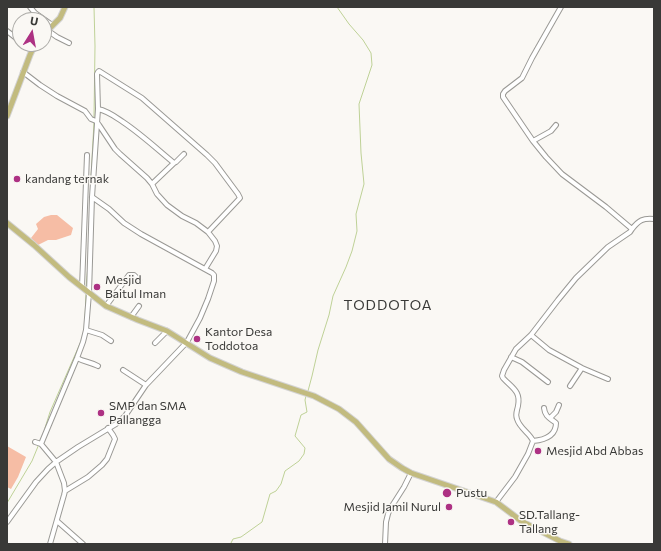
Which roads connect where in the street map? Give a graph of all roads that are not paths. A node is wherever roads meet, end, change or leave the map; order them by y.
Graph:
1 (65, 7) edge
2 (561, 7) edge
3 (52, 25) edge
4 (52, 35) edge
5 (69, 43) dead end
6 (32, 52) edge
7 (24, 72) junction
8 (98, 109) junction
9 (7, 116) edge
10 (95, 121) junction
11 (556, 125) dead end
12 (533, 141) junction
13 (184, 154) dead end
14 (87, 155) dead end
15 (174, 163) junction
16 (152, 184) junction
17 (92, 197) junction
18 (654, 219) edge
19 (7, 223) edge
20 (632, 229) junction
21 (208, 232) junction
22 (206, 269) junction
23 (139, 280) dead end
24 (86, 290) junction
25 (106, 306) junction
26 (139, 306) dead end
27 (131, 317) junction
28 (86, 330) junction
29 (167, 332) junction
30 (531, 334) junction
31 (111, 341) dead end
32 (155, 343) dead end
33 (186, 343) junction
34 (511, 357) junction
35 (77, 358) junction
36 (98, 366) dead end
37 (582, 368) junction
38 (123, 370) dead end
39 (608, 379) dead end
40 (548, 382) dead end
41 (146, 384) junction
42 (570, 386) dead end
43 (559, 405) dead end
44 (544, 408) dead end
45 (550, 418) junction
46 (108, 428) junction
47 (533, 441) junction
48 (56, 462) junction
49 (411, 473) junction
50 (65, 491) junction
51 (496, 502) junction
52 (57, 521) junction
53 (7, 522) edge
54 (50, 544) edge
55 (84, 544) edge
56 (385, 544) edge
57 (569, 544) edge

1 - 3 main road
2 - 12 street
4 - 5 street
6 - 7 main road
7 - 9 main road
7 - 10 street
8 - 10 street
8 - 15 street
8 - 21 street
10 - 16 street
10 - 17 street
11 - 12 street
12 - 20 street
13 - 15 street
14 - 24 street
15 - 16 street
16 - 21 street
17 - 22 street
17 - 24 street
18 - 20 street
19 - 24 main road
20 - 30 street
21 - 22 street
22 - 33 street
23 - 25 street
24 - 25 main road
24 - 28 street
25 - 27 main road
26 - 27 street
27 - 29 main road
28 - 31 street
28 - 35 street
29 - 32 street
29 - 33 main road
30 - 34 street
30 - 37 street
33 - 41 street
33 - 49 main road
34 - 40 street
34 - 47 street
35 - 36 street
35 - 48 street
37 - 39 street
37 - 42 street
38 - 41 street
41 - 46 street
43 - 45 street
44 - 45 street
45 - 47 street
46 - 48 street
46 - 50 street
47 - 51 street
48 - 50 street
48 - 53 street
49 - 51 main road
49 - 56 street
50 - 52 street
51 - 57 main road
52 - 54 street
52 - 55 street

